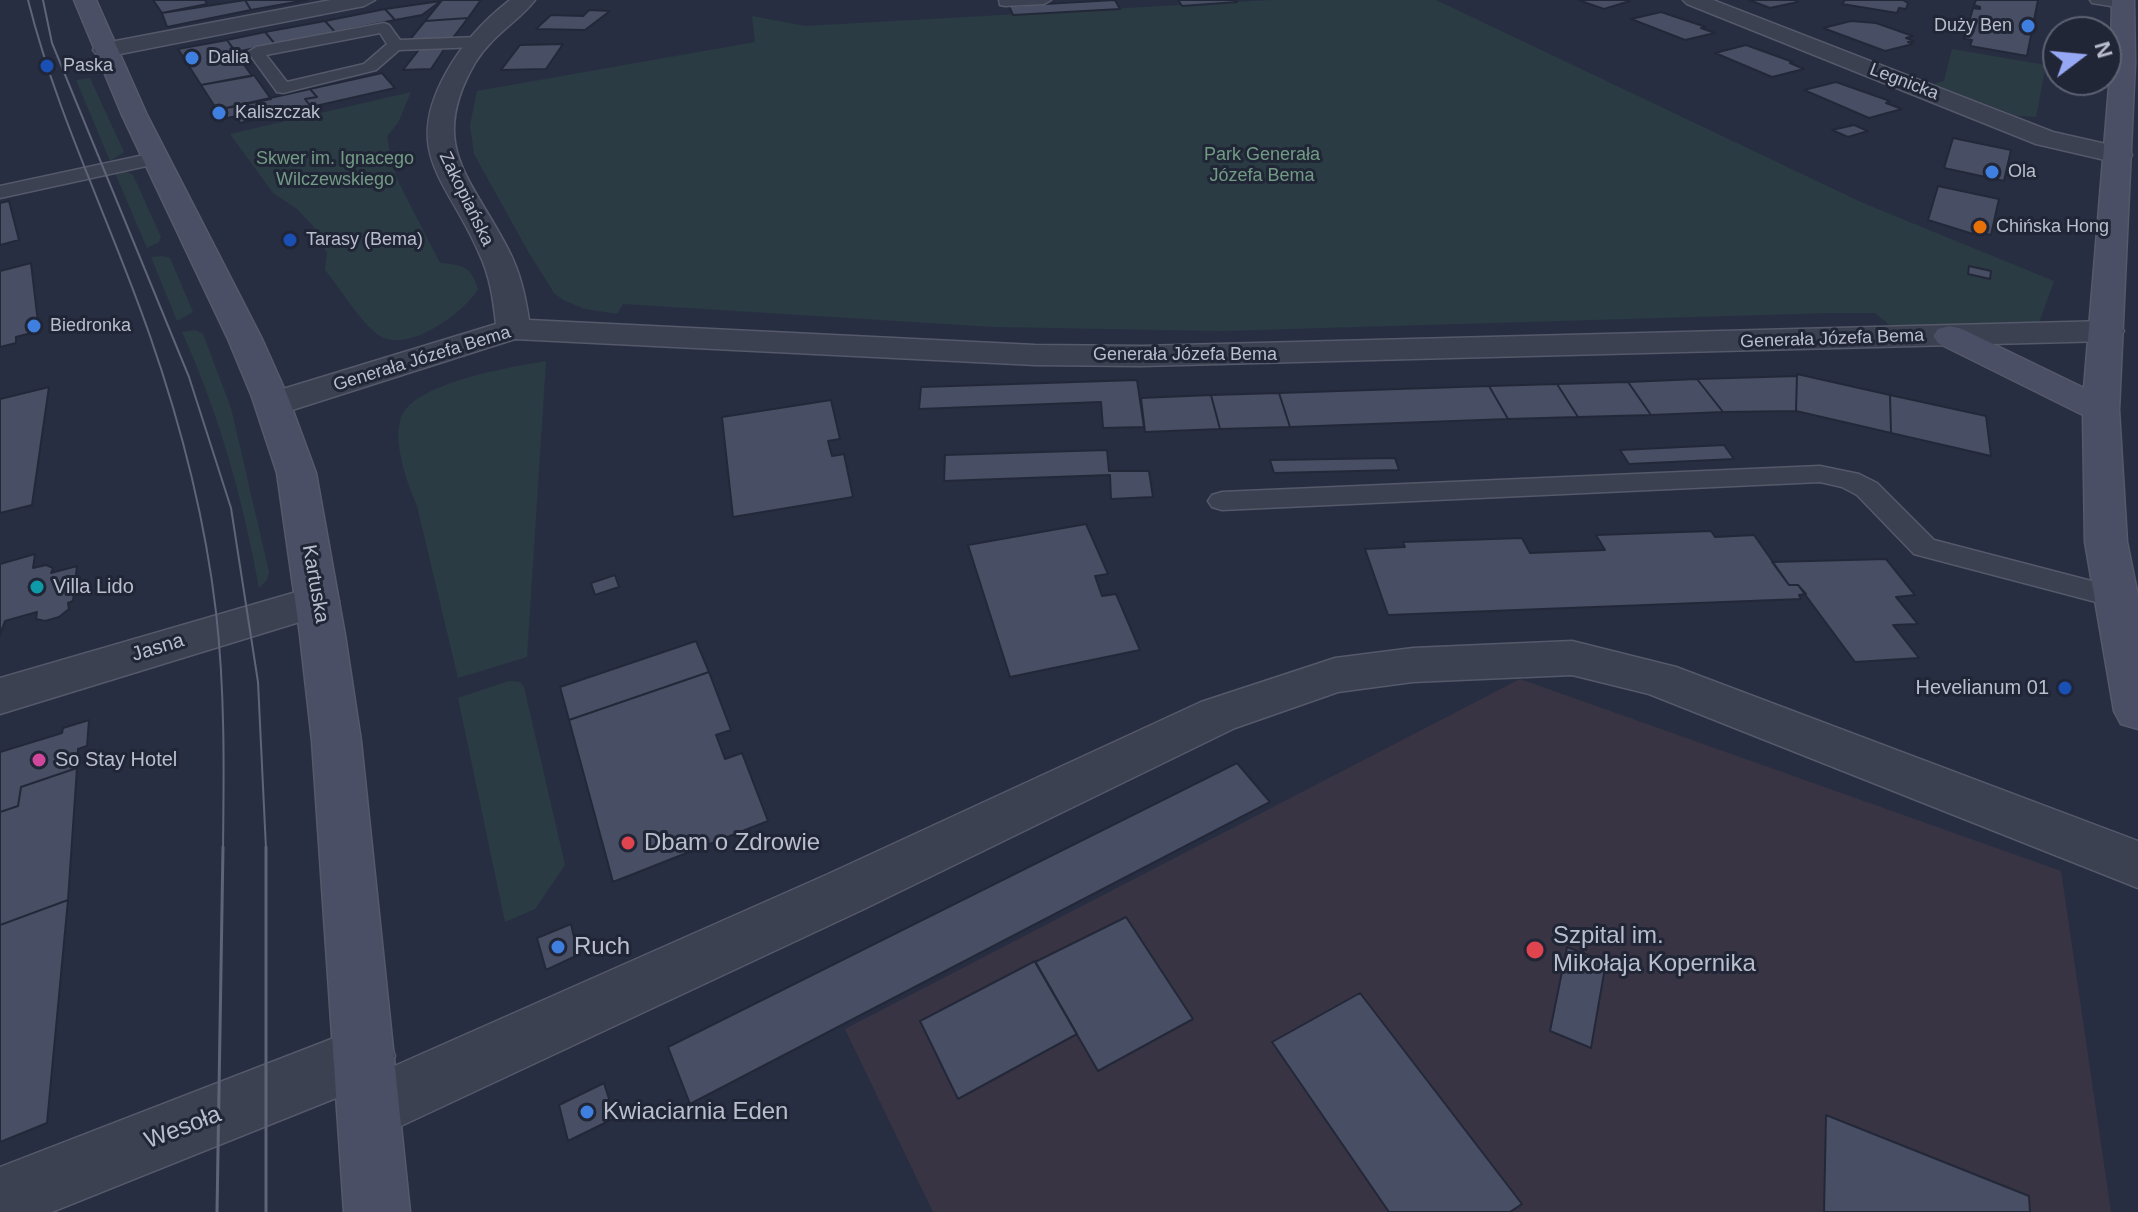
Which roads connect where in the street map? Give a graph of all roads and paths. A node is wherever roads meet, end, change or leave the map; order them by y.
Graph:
1 (85, 0) edge
2 (364, 0) edge
3 (524, 0) edge
4 (1044, 0) edge
5 (1694, 0) edge
6 (2097, 0) edge
7 (1005, 2) dead end
8 (2123, 2) edge
9 (478, 42) junction
10 (395, 45) junction
11 (105, 50) junction
12 (2130, 65) edge
13 (2118, 155) junction
14 (158, 158) junction
15 (0, 192) edge
16 (2124, 279) edge
17 (513, 329) junction
18 (2123, 330) edge
19 (1950, 336) junction
20 (273, 404) junction
21 (2101, 410) junction
22 (1222, 501) dead end
23 (2115, 597) junction
24 (317, 601) junction
25 (0, 696) edge
26 (2138, 711) edge
27 (2138, 865) edge
28 (368, 1082) junction
29 (0, 1200) edge
30 (377, 1212) edge

1 - 11 main road, Kartuska
2 - 11 street
3 - 9 street, Zakopiańska
4 - 7 lane
5 - 13 street, Legnicka
6 - 8 lane
8 - 12 main road
9 - 10 lane
9 - 17 street, Zakopiańska
10 - 10 lane
11 - 14 main road, Kartuska
12 - 13 main road
13 - 16 main road
14 - 15 lane
14 - 20 main road, Kartuska
16 - 18 main road
17 - 19 street, Generała Józefa Bema
17 - 20 street, Generała Józefa Bema
18 - 19 street, Generała Józefa Bema
18 - 21 main road
19 - 21 main road
20 - 24 main road, Kartuska
21 - 23 main road
22 - 23 lane
23 - 26 main road
24 - 25 street, Jasna
24 - 28 main road, Kartuska
27 - 28 street, Wesoła
28 - 29 street, Wesoła
28 - 30 main road, Kartuska

